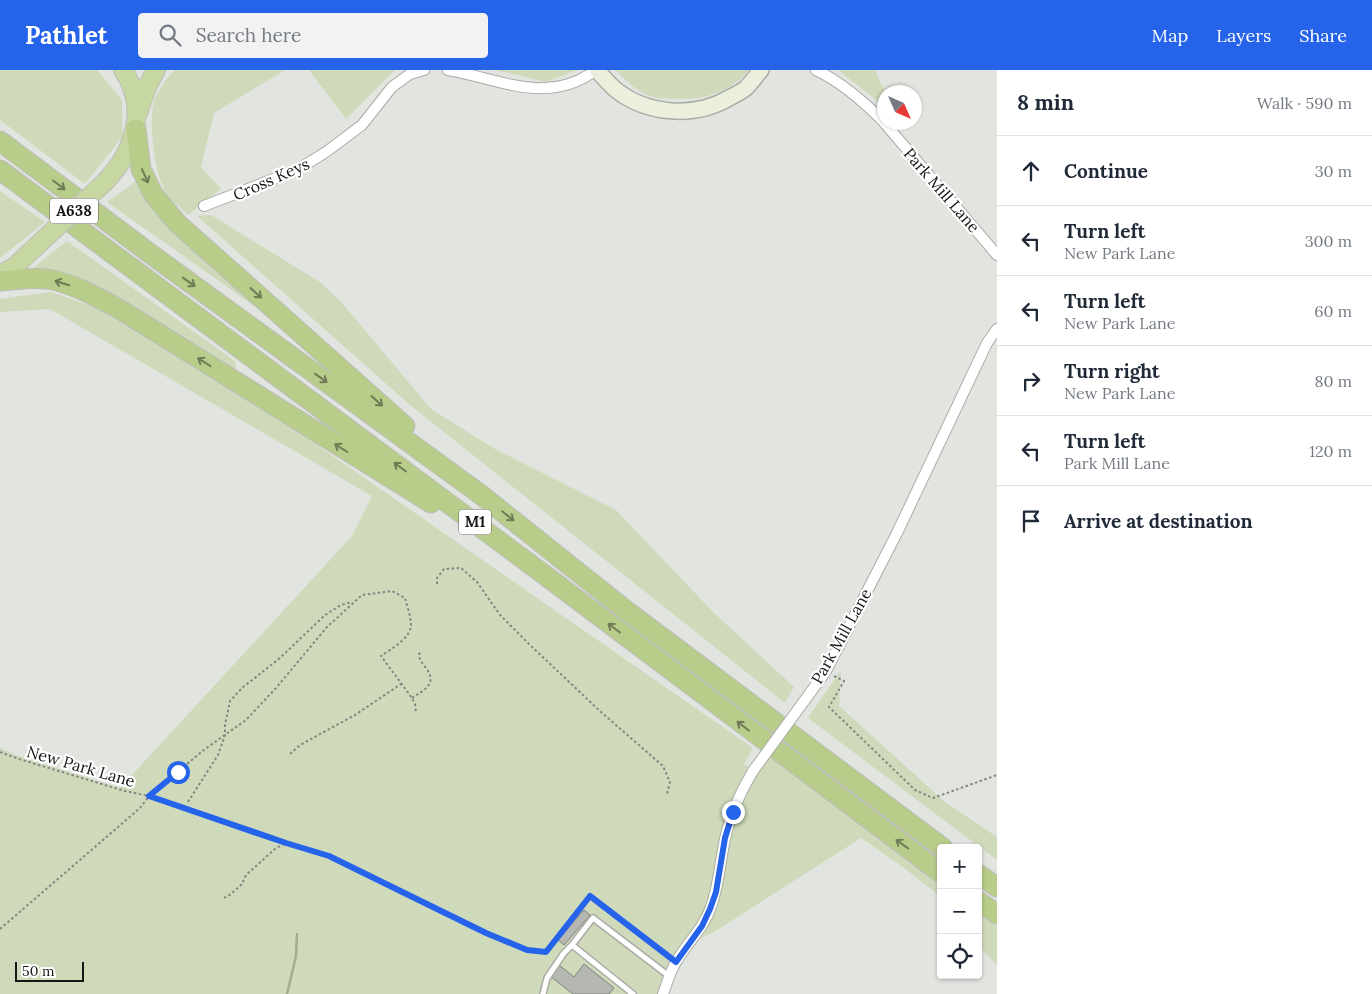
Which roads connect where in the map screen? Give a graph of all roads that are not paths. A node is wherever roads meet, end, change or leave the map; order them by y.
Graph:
1 (123, 70) edge
2 (156, 70) edge
3 (424, 70) edge
4 (448, 70) edge
5 (596, 70) edge
6 (761, 70) edge
7 (816, 70) edge
8 (136, 123) junction
9 (0, 141) edge
10 (0, 170) edge
11 (204, 206) dead end
12 (997, 255) edge
13 (0, 275) edge
14 (0, 281) edge
15 (997, 329) edge
16 (480, 494) junction
17 (546, 576) junction
18 (938, 844) edge
19 (937, 870) edge
20 (982, 877) edge
21 (997, 887) edge
22 (982, 903) edge
23 (997, 914) edge
24 (572, 945) junction
25 (669, 976) junction
26 (543, 994) edge
27 (633, 994) edge
28 (663, 994) edge

1 - 8 highway, A638
2 - 8 highway, A638
3 - 11 street, Cross Keys
4 - 5 street
5 - 6 main road
7 - 12 street, Park Mill Lane
8 - 13 highway, A638, bridge
8 -> 16 highway
9 -> 16 highway, M1
17 -> 10 highway, M1
17 -> 14 highway
15 - 25 street, Park Mill Lane, bridge
16 -> 18 highway, M1
19 -> 17 highway, M1
20 - 21 highway
22 - 23 highway
24 - 25 lane
24 - 26 lane
24 - 27 lane
25 - 28 street, Park Mill Lane

